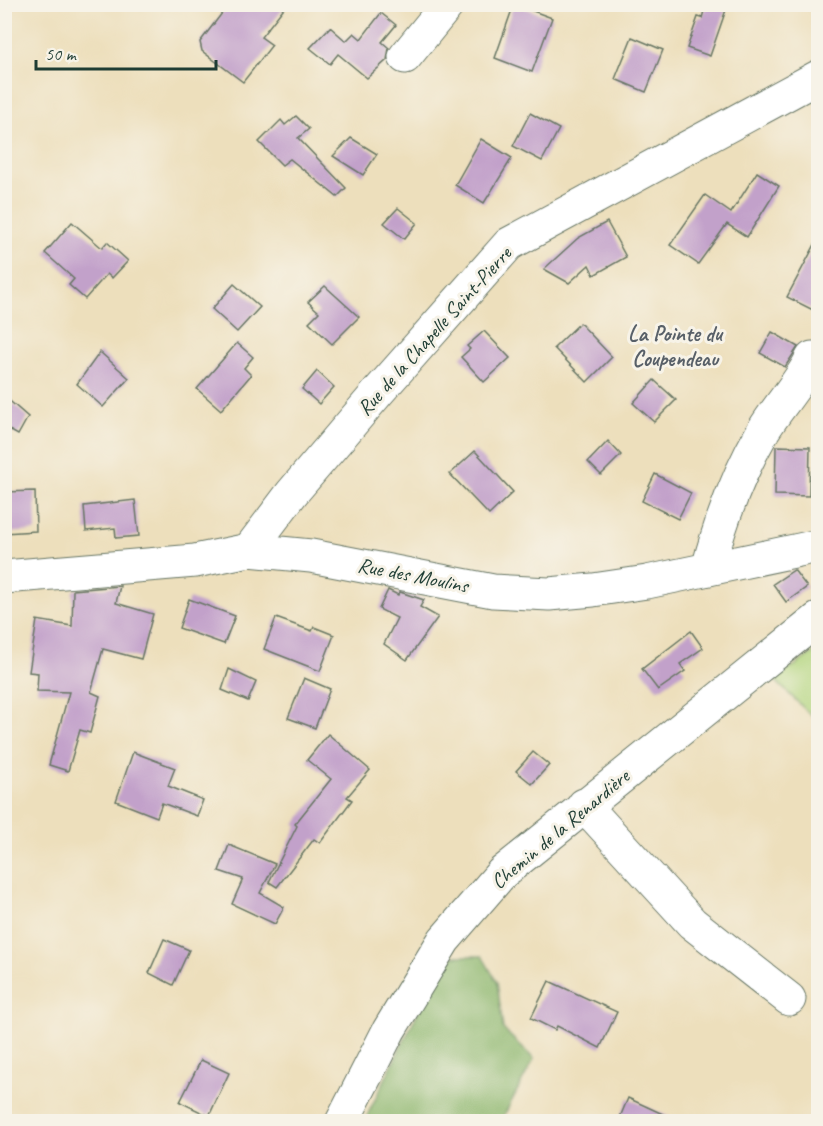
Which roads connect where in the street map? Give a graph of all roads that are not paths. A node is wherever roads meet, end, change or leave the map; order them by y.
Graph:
1 (448, 4) edge
2 (405, 57) dead end
3 (819, 77) edge
4 (812, 358) dead end
5 (819, 546) edge
6 (249, 550) junction
7 (708, 569) junction
8 (4, 578) edge
9 (819, 619) edge
10 (584, 805) junction
11 (789, 999) dead end
12 (342, 1122) edge

1 - 2 street
3 - 6 street, Rue de la Chapelle Saint-Pierre
4 - 7 street
5 - 7 street, Rue des Moulins
6 - 7 street, Rue des Moulins
6 - 8 street, Rue des Moulins
9 - 10 street, Chemin de la Renardière
10 - 11 street
10 - 12 street, Chemin de la Renardière

